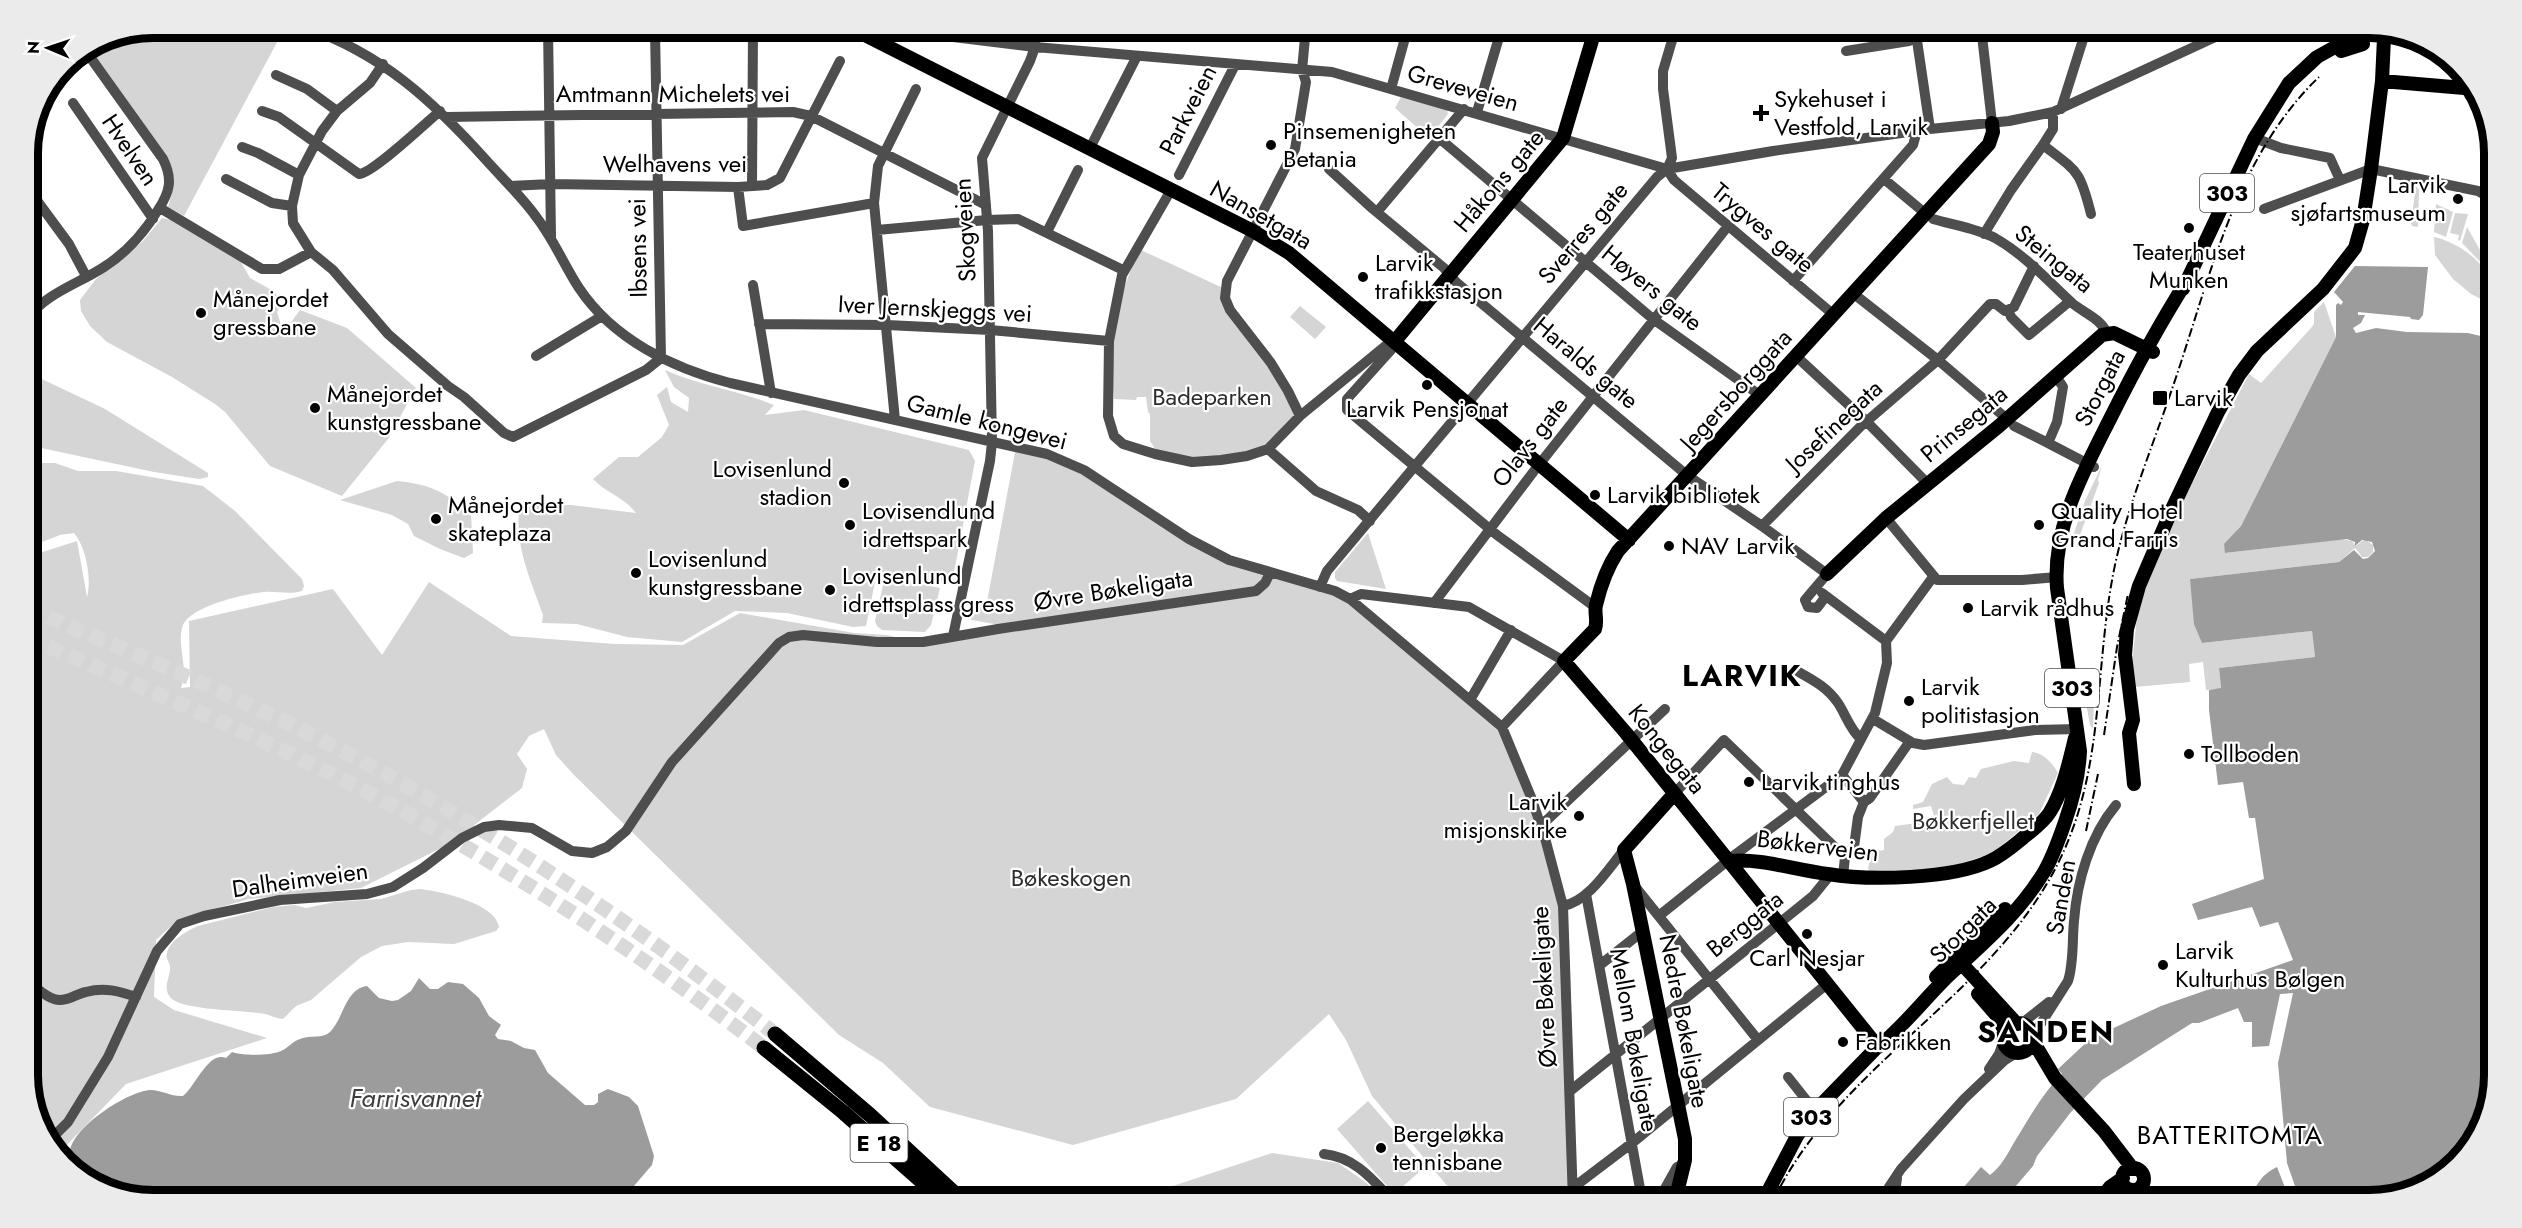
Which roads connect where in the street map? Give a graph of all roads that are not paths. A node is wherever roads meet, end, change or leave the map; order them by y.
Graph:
1 (340, 38) edge
2 (548, 38) edge
3 (655, 38) edge
4 (753, 38) edge
5 (871, 38) edge
6 (962, 38) edge
7 (1035, 38) edge
8 (1305, 38) edge
9 (1405, 38) edge
10 (1500, 38) edge
11 (1593, 38) edge
12 (1673, 38) edge
13 (1911, 38) edge
14 (1917, 38) edge
15 (1982, 38) edge
16 (2083, 38) edge
17 (2213, 38) edge
18 (2351, 38) edge
19 (2360, 38) edge
20 (2382, 38) edge
21 (2385, 38) edge
22 (2366, 45) junction
23 (1035, 47) junction
24 (1846, 51) dead end
25 (90, 56) edge
26 (1137, 56) junction
27 (840, 61) dead end
28 (383, 64) junction
29 (1235, 65) junction
30 (1302, 70) junction
31 (276, 75) dead end
32 (2382, 78) junction
33 (2459, 81) edge
34 (2456, 87) junction
35 (2464, 88) edge
36 (1391, 89) junction
37 (916, 90) dead end
38 (73, 103) dead end
39 (1007, 107) junction
40 (2274, 107) junction
41 (1464, 109) junction
42 (262, 111) dead end
43 (337, 111) junction
44 (2057, 111) junction
45 (1477, 112) junction
46 (752, 113) junction
47 (444, 114) junction
48 (656, 114) junction
49 (549, 116) junction
50 (811, 116) junction
51 (1992, 123) junction
52 (1930, 129) junction
53 (1917, 131) junction
54 (1439, 138) junction
55 (1563, 138) junction
56 (315, 142) junction
57 (2265, 143) dead end
58 (2043, 145) junction
59 (242, 147) dead end
60 (1090, 148) junction
61 (884, 153) junction
62 (1329, 169) dead end
63 (1667, 169) junction
64 (2371, 169) junction
65 (1078, 170) dead end
66 (300, 175) junction
67 (1179, 175) dead end
68 (226, 179) dead end
69 (1884, 179) junction
70 (2340, 180) junction
71 (551, 184) junction
72 (657, 185) junction
73 (752, 185) junction
74 (510, 186) junction
75 (738, 187) junction
76 (1171, 190) junction
77 (2484, 195) edge
78 (1512, 201) junction
79 (38, 202) edge
80 (874, 203) junction
81 (986, 205) junction
82 (292, 206) junction
83 (160, 208) junction
84 (2264, 209) dead end
85 (1377, 212) junction
86 (2091, 214) dead end
87 (1930, 216) junction
88 (153, 219) junction
89 (987, 220) junction
90 (1728, 226) junction
91 (877, 230) junction
92 (1253, 231) junction
93 (1047, 232) junction
94 (1984, 234) junction
95 (551, 237) junction
96 (311, 252) junction
97 (1586, 262) junction
98 (2034, 266) junction
99 (1123, 270) junction
100 (1450, 275) junction
101 (86, 276) junction
102 (1793, 281) junction
103 (753, 285) dead end
104 (1854, 294) junction
105 (2070, 301) junction
106 (38, 307) edge
107 (2009, 311) junction
108 (1834, 315) junction
109 (602, 316) junction
110 (1653, 319) junction
111 (759, 324) junction
112 (887, 325) junction
113 (990, 330) junction
114 (2107, 333) junction
115 (1522, 337) junction
116 (1109, 341) junction
117 (1395, 341) junction
118 (2149, 351) junction
119 (536, 356) dead end
120 (1797, 357) junction
121 (661, 358) junction
122 (1938, 360) junction
123 (2056, 376) junction
124 (771, 393) junction
125 (1593, 396) junction
126 (1761, 396) junction
127 (1467, 402) junction
128 (1300, 416) junction
129 (895, 420) junction
130 (1866, 421) junction
131 (2010, 423) junction
132 (992, 442) junction
133 (2048, 443) junction
134 (1268, 449) junction
135 (1539, 464) junction
136 (2091, 465) junction
137 (1415, 466) junction
138 (1688, 476) junction
139 (1928, 484) junction
140 (1886, 518) junction
141 (1370, 520) junction
142 (1762, 525) junction
143 (1489, 529) junction
144 (1629, 540) junction
145 (1270, 573) junction
146 (1827, 574) junction
147 (1933, 577) junction
148 (2056, 577) junction
149 (1320, 587) junction
150 (1815, 588) junction
151 (1826, 596) junction
152 (1350, 598) junction
153 (1434, 603) junction
154 (1595, 607) junction
155 (1511, 630) junction
156 (953, 636) junction
157 (1886, 641) junction
158 (1564, 661) junction
159 (1797, 671) dead end
160 (1470, 700) junction
161 (1665, 709) dead end
162 (1873, 719) junction
163 (1502, 727) junction
164 (2078, 729) junction
165 (1861, 739) junction
166 (1910, 741) junction
167 (1632, 742) junction
168 (2074, 764) junction
169 (1842, 775) junction
170 (2134, 784) dead end
171 (1674, 794) junction
172 (1863, 802) junction
173 (2116, 805) dead end
174 (1796, 809) junction
175 (1540, 823) junction
176 (1624, 850) junction
177 (1845, 857) junction
178 (1728, 861) junction
179 (1837, 875) junction
180 (1633, 884) junction
181 (1586, 894) junction
182 (1563, 906) junction
183 (1660, 915) junction
184 (1779, 924) junction
185 (1643, 931) junction
186 (1957, 964) junction
187 (1600, 965) junction
188 (1710, 979) junction
189 (1827, 984) junction
190 (38, 990) edge
191 (136, 997) junction
192 (2055, 999) junction
193 (1661, 1019) junction
194 (2019, 1024) junction
195 (775, 1034) tunnel mouth
196 (2005, 1036) junction
197 (1758, 1040) junction
198 (2027, 1045) junction
199 (1878, 1047) junction
200 (764, 1048) tunnel mouth
201 (1616, 1055) junction
202 (1788, 1077) dead end
203 (1981, 1082) junction
204 (1570, 1091) junction
205 (1678, 1103) junction
206 (1815, 1111) junction
207 (54, 1135) edge
208 (1632, 1143) junction
209 (1324, 1154) dead end
210 (1683, 1165) junction
211 (2130, 1181) junction
212 (1574, 1187) joint
213 (932, 1190) edge
214 (951, 1190) edge
215 (1383, 1190) edge
216 (1640, 1190) edge
217 (1664, 1190) edge
218 (1677, 1190) edge
219 (1769, 1190) edge
220 (1888, 1190) edge
221 (2108, 1190) edge
222 (2135, 1190) edge
223 (2139, 1190) edge

1 - 28 street, Gamle kongevei
2 - 49 street
3 - 48 street, Ibsens vei
4 - 46 street
5 - 39 main road, Nansetgata
6 - 23 street, Greveveien
7 - 23 street, Skogveien
8 - 30 street
9 - 36 street
10 - 45 street
11 - 55 main road, Håkons gate
12 - 63 street
13 - 24 street
14 - 52 street
15 - 51 street
16 - 44 street
17 - 44 street, Greveveien
18 - 40 main road, Storgata / 303
19 - 22 main road, 303
20 - 22 main road, 303
21 - 32 main road
22 - 32 main road
22 - 40 main road, Storgata / 303
23 - 26 street, Greveveien
23 - 39 street, Skogveien
25 - 83 street
26 - 29 street, Greveveien
26 - 60 street
27 - 50 street, Welhavens vei
28 - 43 street
28 - 47 street, Gamle kongevei
29 - 30 street, Greveveien
29 - 67 street, Parkveien
30 - 36 street, Greveveien
30 - 92 street
31 - 43 street
32 - 34 main road
32 - 64 main road
33 - 34 street
34 - 35 main road
36 - 41 street, Greveveien
37 - 61 street
38 - 88 street, Hvelven
39 - 60 main road, Nansetgata
39 - 81 street, Skogveien
40 - 118 main road, Storgata / 303
41 - 45 street, Greveveien
41 - 54 street
42 - 56 street
43 - 56 street
44 - 51 street, Greveveien
44 - 58 street
45 - 55 street, Greveveien
46 - 48 street, Amtmann Michelets vei
46 - 50 street, Amtmann Michelets vei
46 - 73 street
47 - 49 street, Amtmann Michelets vei
47 - 56 street
47 - 74 street, Gamle kongevei
48 - 49 street, Amtmann Michelets vei
48 - 72 street, Ibsens vei
49 - 71 street
50 - 61 street, Amtmann Michelets vei
50 - 73 street, Welhavens vei
51 - 52 street, Greveveien
51 - 87 main road, Jegersborggata
52 - 53 street, Greveveien
53 - 63 street, Greveveien
53 - 69 street
54 - 78 street, Høyers gate
54 - 85 street
55 - 63 street, Greveveien
55 - 78 main road, Håkons gate
56 - 66 street
57 - 70 street
58 - 86 street
58 - 94 street
59 - 66 street
60 - 76 main road, Nansetgata
61 - 80 street
61 - 81 street, Amtmann Michelets vei
62 - 85 street, Haralds gate
63 - 90 street, Trygves gate
63 - 97 street, Sverres gate
64 - 70 street
64 - 77 street
64 - 170 main road
65 - 93 street
66 - 82 street
68 - 82 street
69 - 87 street
69 - 102 street
70 - 84 street
71 - 72 street, Welhavens vei
71 - 74 street, Welhavens vei
71 - 95 street
72 - 75 street, Welhavens vei
72 - 121 street, Ibsens vei
73 - 75 street, Welhavens vei
74 - 95 street, Gamle kongevei
75 - 80 street
76 - 92 main road, Nansetgata
76 - 99 street, Parkveien
78 - 97 street, Høyers gate
78 - 100 main road, Håkons gate
79 - 101 street
80 - 91 street
81 - 89 street, Skogveien
82 - 96 street
83 - 88 street
83 - 96 street
85 - 100 street, Haralds gate
87 - 94 street, Steingata
87 - 104 main road, Jegersborggata
88 - 101 street
89 - 91 street
89 - 93 street
89 - 113 street, Skogveien
90 - 102 street, Trygves gate
90 - 110 street, Olavs gate
91 - 112 street
92 - 117 main road, Nansetgata
92 - 128 street
93 - 99 street
94 - 98 street, Steingata
95 - 109 street, Gamle kongevei
96 - 121 street
97 - 110 street, Høyers gate
97 - 115 street, Sverres gate
98 - 105 street, Steingata
98 - 107 street
99 - 116 street, Parkveien
100 - 115 street, Haralds gate
100 - 117 main road, Håkons gate
101 - 106 street
102 - 108 street, Trygves gate
103 - 111 street
104 - 108 main road, Jegersborggata
104 - 122 street
105 - 107 street
105 - 114 street, Steingata
107 - 122 street, Josefinegata
108 - 120 main road, Jegersborggata
109 - 119 street
109 - 121 street, Gamle kongevei
110 - 125 street, Olavs gate
110 - 126 street, Høyers gate
111 - 112 street, Iver Jernskjeggs vei
111 - 124 street
112 - 113 street, Iver Jernskjeggs vei
112 - 129 street
113 - 116 street, Iver Jernskjeggs vei
113 - 132 street, Skogveien
114 - 118 main road
114 - 123 main road, Prinsegata
115 - 125 street, Haralds gate
115 - 127 street, Sverres gate
116 - 134 street
117 - 127 main road, Nansetgata
117 - 128 street
117 - 137 street
118 - 136 main road, Storgata / 303
120 - 126 main road, Jegersborggata
120 - 130 street
121 - 124 street, Gamle kongevei
122 - 130 street, Josefinegata
122 - 131 street
123 - 131 main road, Prinsegata
123 - 133 street
124 - 129 street, Gamle kongevei
125 - 135 street, Olavs gate
125 - 138 street, Haralds gate
126 - 138 main road, Jegersborggata
127 - 135 main road, Nansetgata
127 - 137 street, Sverres gate
128 - 134 street
129 - 132 street, Gamle kongevei
130 - 139 street
130 - 142 street, Josefinegata
131 - 133 street
131 - 139 main road, Prinsegata
132 - 145 street, Gamle kongevei
132 - 156 street, Skogveien
133 - 136 street
134 - 141 street
135 - 143 street, Olavs gate
135 - 144 main road, Nansetgata
136 - 148 main road, Storgata / 303
137 - 141 street, Sverres gate
137 - 143 street
138 - 142 street, Haralds gate
138 - 144 main road, Jegersborggata
139 - 140 main road, Prinsegata
140 - 146 main road, Prinsegata
140 - 147 street
141 - 149 street, Sverres gate
142 - 146 street, Haralds gate
143 - 153 street, Olavs gate
143 - 154 street
144 - 154 main road, Jegersborggata
145 - 149 street, Gamle kongevei
145 - 156 street, Øvre Bøkeligata
146 - 150 street, Prinsegata
147 - 148 street
147 - 157 street
148 - 164 main road, Storgata / 303
149 - 152 street, Gamle kongevei
150 - 151 street
150 - 151 street
151 - 157 street
152 - 153 street, Kongegata
152 - 160 street, Øvre Bøkeligate
153 - 155 street, Kongegata
154 - 158 main road, Jegersborggata
155 - 158 street, Kongegata
155 - 160 street
156 - 191 street, Dalheimveien
157 - 162 street
158 - 163 street
158 - 167 main road, Kongegata
159 - 165 street
160 - 163 street, Øvre Bøkeligate
161 - 167 street
162 - 165 street
162 - 166 street
163 - 175 street, Øvre Bøkeligate
164 - 166 street
164 - 168 main road, Bøkkerveien
165 - 169 street
166 - 172 street
167 - 171 main road, Kongegata
167 - 175 street
168 - 179 main road, Bøkkerveien
168 - 186 main road, Storgata / 303
169 - 172 street
169 - 174 street
171 - 174 street
171 - 176 main road
171 - 178 main road, Kongegata
172 - 177 street
173 - 192 street, Sanden
174 - 177 street
174 - 178 street
175 - 182 street, Øvre Bøkeligate
176 - 180 main road, Nedre Bøkeligate
176 - 181 street
177 - 179 street
178 - 179 main road, Bøkkerveien
178 - 183 street
178 - 184 main road, Kongegata
179 - 184 street, Berggata
180 - 183 street
180 - 185 main road, Nedre Bøkeligate
181 - 182 street
181 - 187 street, Mellom Bøkeligate
182 - 204 street, Øvre Bøkeligate
183 - 188 street
184 - 188 street, Berggata
184 - 189 main road, Kongegata
185 - 187 street
185 - 193 main road, Nedre Bøkeligate
186 - 194 main road
186 - 196 main road
186 - 199 main road, Storgata / 303
187 - 201 street, Mellom Bøkeligate
188 - 193 street, Berggata
188 - 197 street
189 - 197 street
189 - 199 main road, Kongegata
190 - 191 street
191 - 207 street, Dalheimveien
192 - 194 street, Sanden
192 - 198 street, Sanden
193 - 201 street, Berggata
193 - 205 main road, Nedre Bøkeligate
194 - 196 main road
194 - 198 main road
195 - 214 highway, E 18
196 - 198 main road
196 - 203 street
197 - 205 street
198 - 203 street, Sanden
198 - 211 main road
199 - 206 main road, Storgata / 303
200 - 213 highway, E 18
201 - 204 street, Berggata
201 - 208 street, Mellom Bøkeligate
202 - 206 street
203 - 220 street
204 - 212 street, Øvre Bøkeligate
205 - 208 street
205 - 210 main road, Nedre Bøkeligate
206 - 219 main road, Storgata / 303
208 - 212 street
208 - 216 street, Mellom Bøkeligate
209 - 215 street
210 - 217 street
210 - 218 main road, Nedre Bøkeligate
211 - 221 main road
211 - 222 main road
211 - 223 main road

